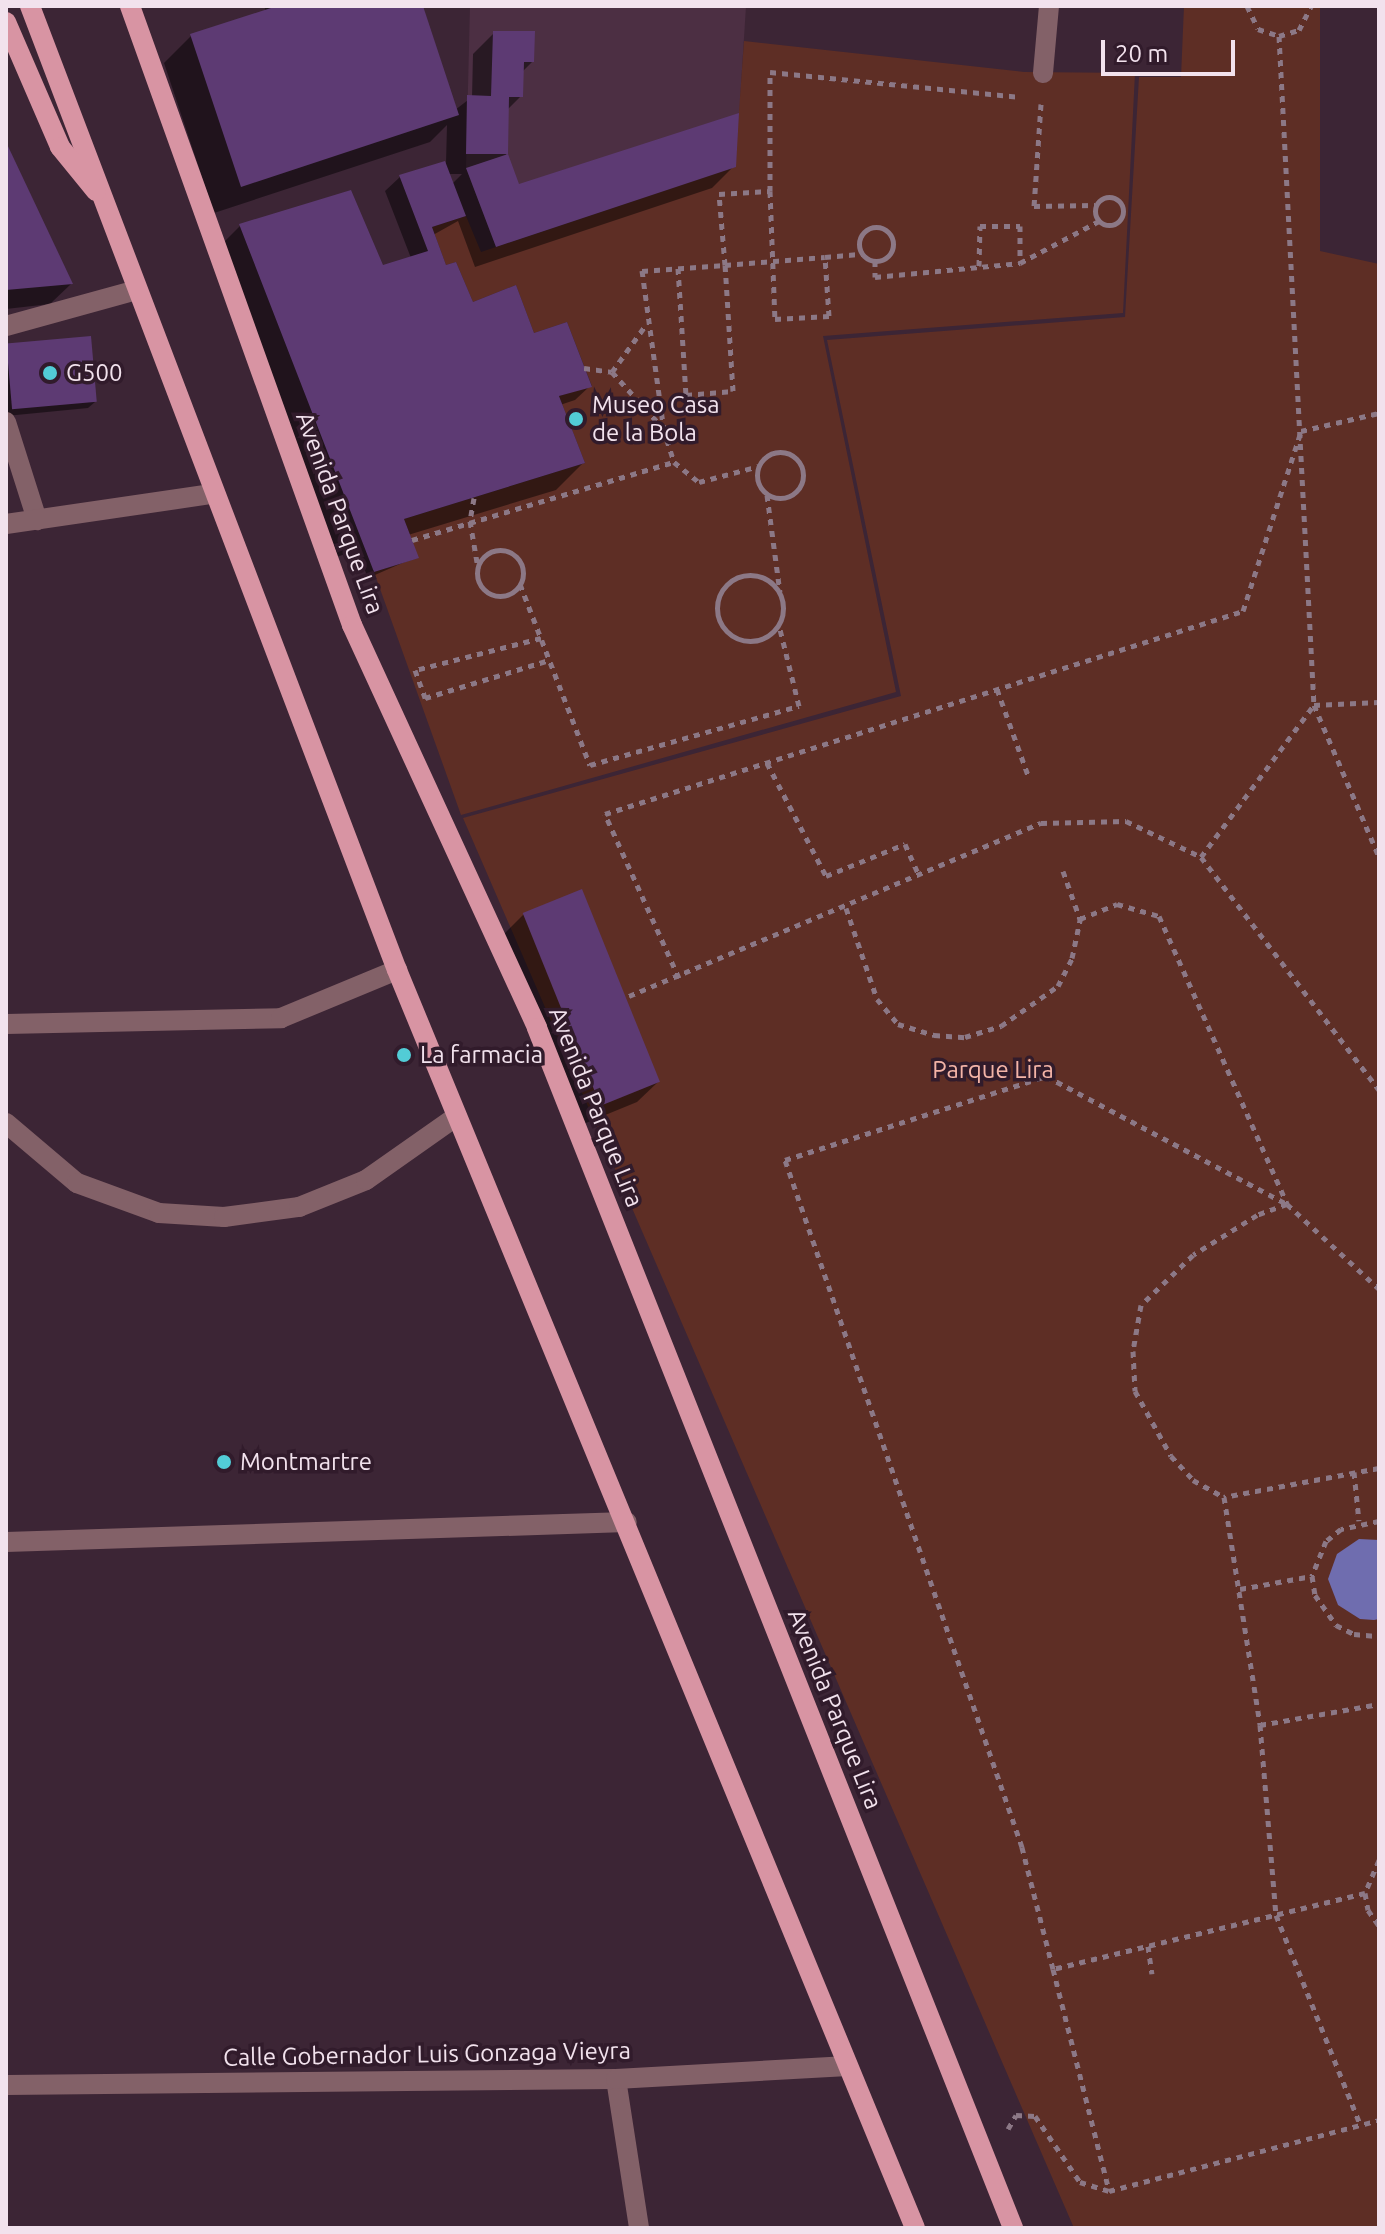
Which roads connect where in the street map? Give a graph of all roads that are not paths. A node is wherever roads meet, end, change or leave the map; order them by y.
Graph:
1 (130, 6) edge
2 (1049, 6) edge
3 (32, 10) edge
4 (6, 22) edge
5 (1043, 73) dead end
6 (106, 203) junction
7 (137, 290) junction
8 (6, 326) edge
9 (6, 422) edge
10 (212, 494) junction
11 (37, 520) junction
12 (6, 524) edge
13 (397, 970) junction
14 (6, 1024) edge
15 (457, 1116) junction
16 (6, 1123) edge
17 (627, 1522) junction
18 (6, 1542) edge
19 (848, 2066) junction
20 (616, 2079) junction
21 (6, 2085) edge
22 (639, 2228) edge
23 (915, 2228) edge
24 (1013, 2228) edge

1 - 24 main road, Avenida Parque Lira
2 - 5 street
3 - 6 main road
4 - 6 main road
6 - 7 main road
7 - 8 street
7 - 10 main road
9 - 11 street
10 - 11 street
10 - 13 main road
11 - 12 street
13 - 14 street
13 - 15 main road
15 - 16 street
15 - 17 main road
17 - 18 street
17 - 19 main road
19 - 20 street, Calle Gobernador Luis Gonzaga Vieyra
19 - 23 main road
20 - 21 street, Calle Gobernador Luis Gonzaga Vieyra
20 - 22 street

